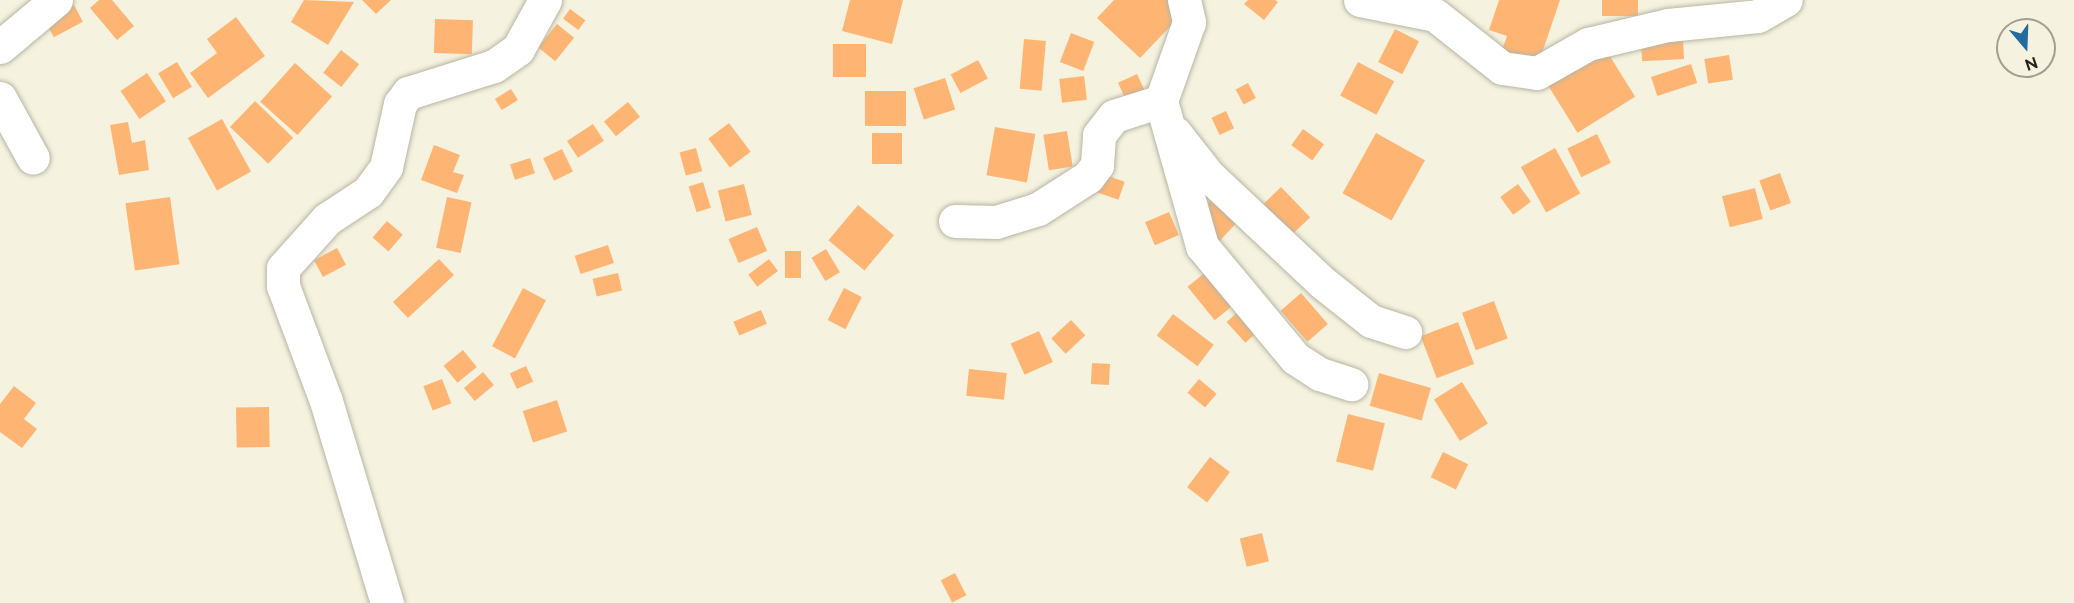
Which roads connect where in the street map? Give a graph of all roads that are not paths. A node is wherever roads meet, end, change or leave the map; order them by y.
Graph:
1 (56, 0) edge
2 (545, 0) edge
3 (1184, 0) edge
4 (1360, 0) edge
5 (1786, 0) edge
6 (0, 47) edge
7 (0, 98) edge
8 (1161, 101) junction
9 (1174, 131) junction
10 (33, 158) dead end
11 (955, 221) dead end
12 (1405, 332) dead end
13 (1351, 384) dead end
14 (387, 603) edge

1 - 6 street
2 - 14 street
3 - 8 street
4 - 5 street
7 - 10 street
8 - 9 street
8 - 11 street
9 - 12 street
9 - 13 street

